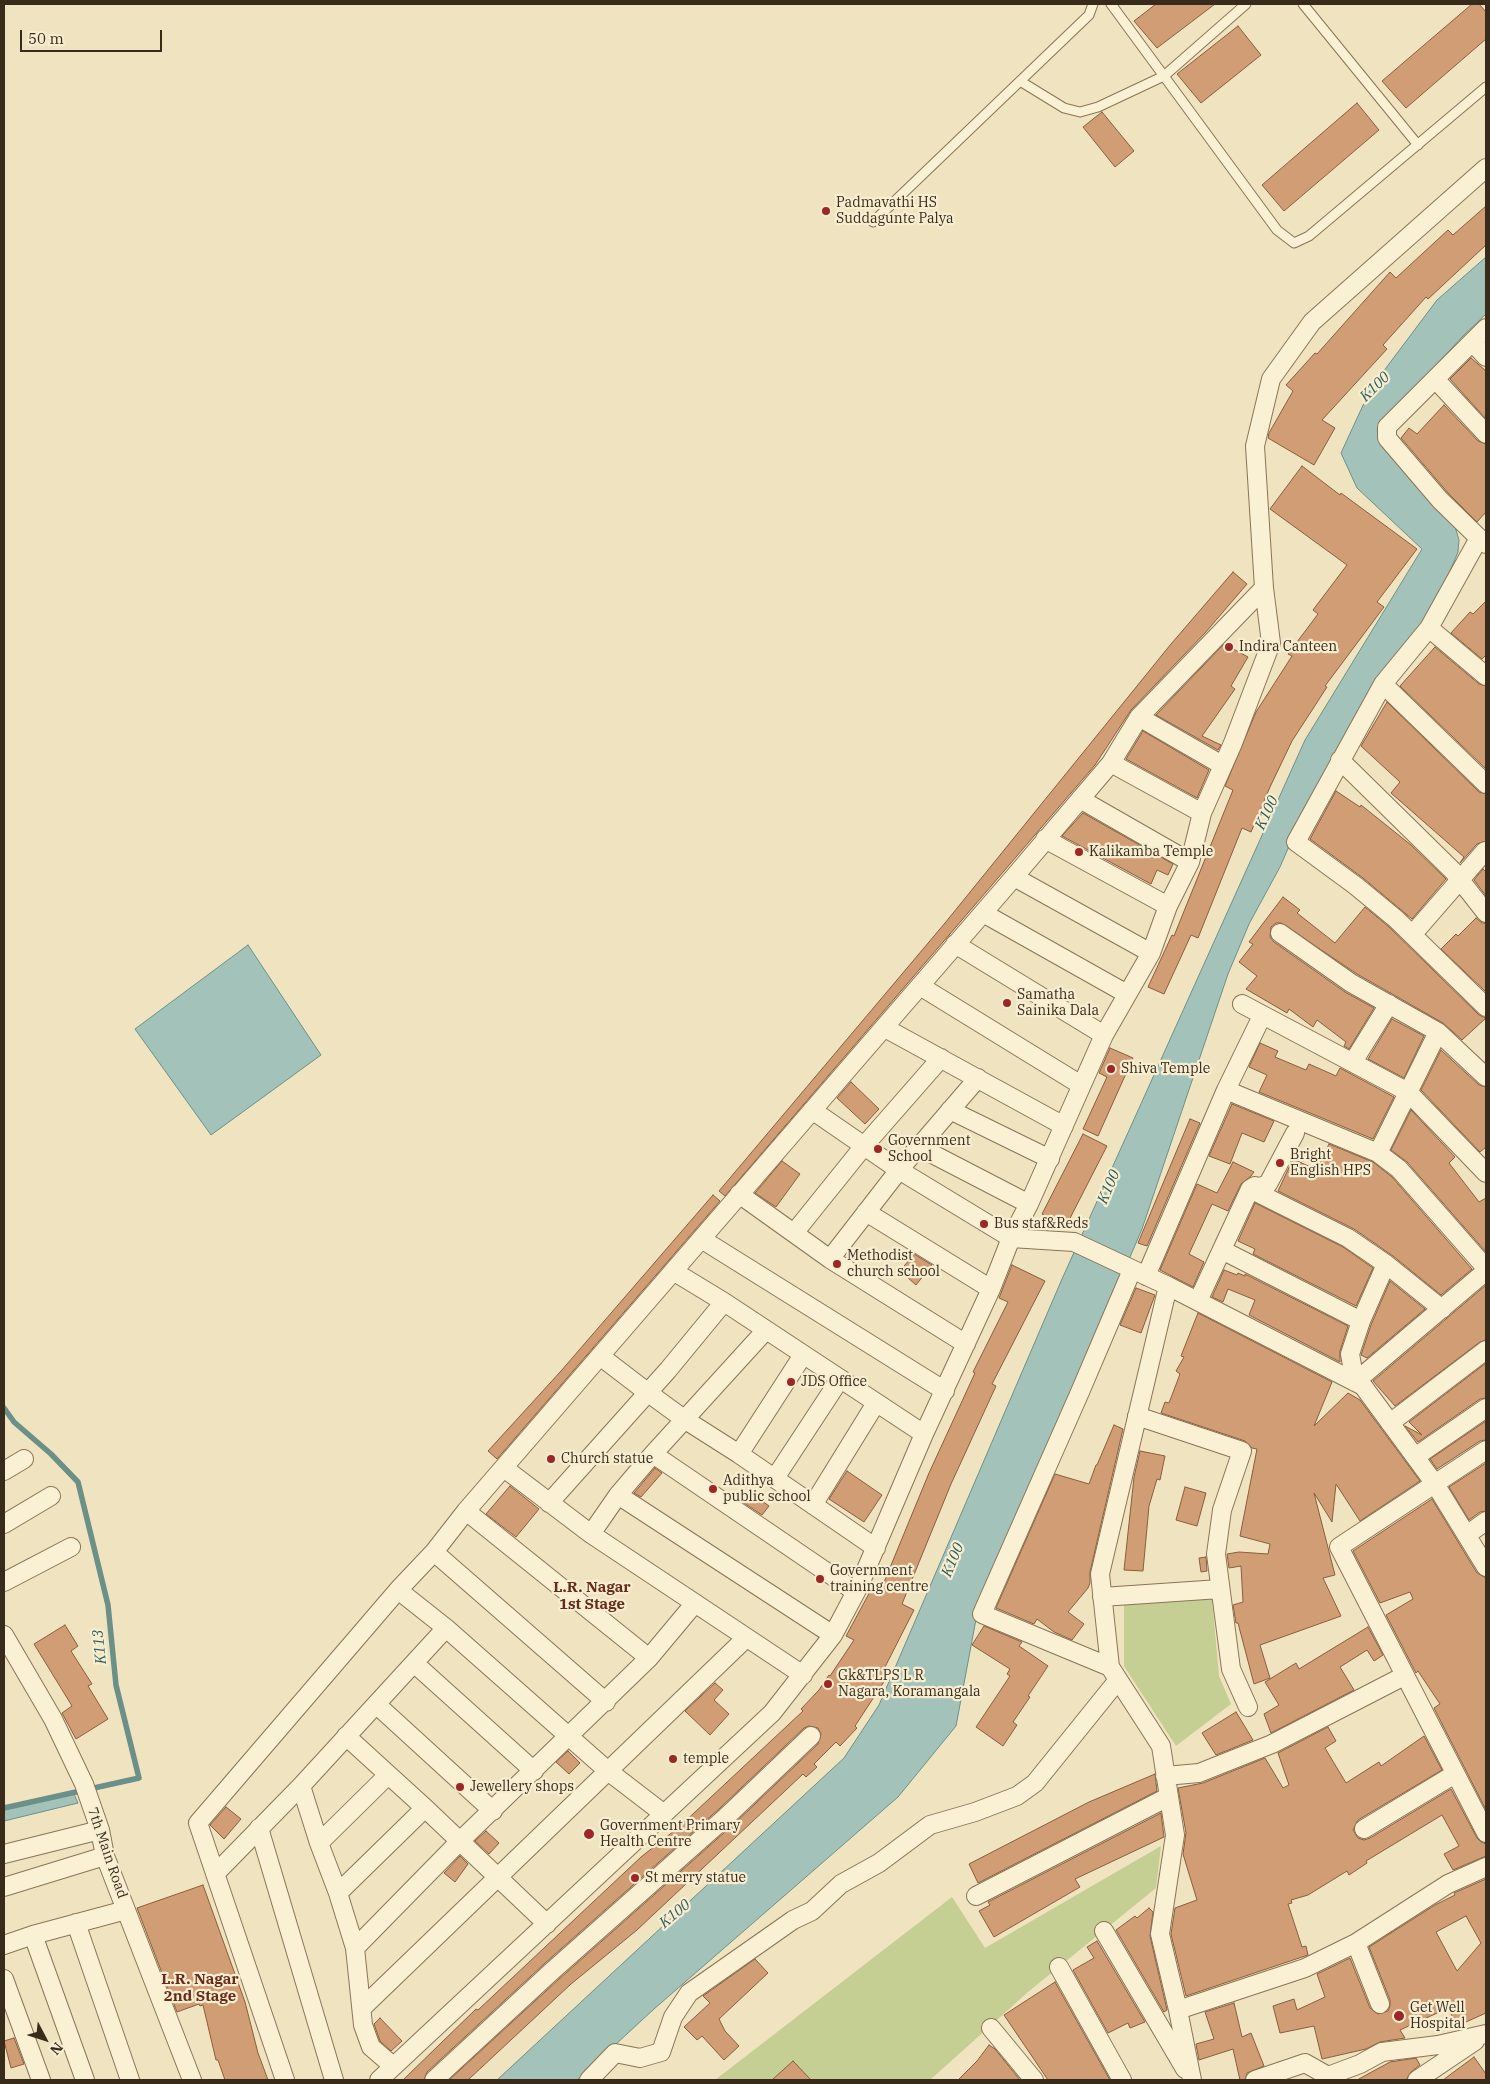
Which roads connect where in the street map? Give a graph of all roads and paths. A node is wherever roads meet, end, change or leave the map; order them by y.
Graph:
1 (1093, 4) edge
2 (1111, 4) edge
3 (1246, 4) edge
4 (1303, 4) edge
5 (1164, 76) junction
6 (1020, 81) junction
7 (1486, 87) edge
8 (1418, 145) junction
9 (1486, 168) edge
10 (873, 222) dead end
11 (1486, 328) edge
12 (1473, 343) junction
13 (1486, 356) edge
14 (1436, 380) junction
15 (1486, 434) edge
16 (1483, 541) edge
17 (1264, 588) junction
18 (1429, 628) junction
19 (1486, 676) edge
20 (1383, 684) junction
21 (1139, 717) junction
22 (1340, 760) junction
23 (1111, 763) junction
24 (1222, 764) junction
25 (1486, 784) edge
26 (1080, 799) junction
27 (1202, 813) junction
28 (1045, 839) junction
29 (1486, 851) edge
30 (1190, 862) junction
31 (1014, 877) junction
32 (1460, 881) junction
33 (1168, 906) junction
34 (983, 913) junction
35 (1486, 913) edge
36 (1280, 933) dead end
37 (1412, 935) junction
38 (955, 944) junction
39 (1151, 953) junction
40 (920, 986) junction
41 (1128, 994) junction
42 (1242, 1004) dead end
43 (1388, 1004) junction
44 (1486, 1007) edge
45 (1262, 1016) junction
46 (885, 1028) junction
47 (1438, 1032) junction
48 (1104, 1035) junction
49 (941, 1058) junction
50 (1353, 1062) junction
51 (1486, 1077) edge
52 (978, 1078) junction
53 (1081, 1086) junction
54 (1226, 1090) junction
55 (1408, 1092) junction
56 (812, 1110) junction
57 (950, 1110) junction
58 (1064, 1126) junction
59 (1295, 1133) dead end
60 (864, 1146) junction
61 (918, 1147) junction
62 (1378, 1153) junction
63 (1050, 1159) junction
64 (899, 1170) junction
65 (1486, 1173) edge
66 (1250, 1189) junction
67 (739, 1194) junction
68 (1029, 1204) junction
69 (866, 1212) junction
70 (794, 1233) junction
71 (1011, 1238) junction
72 (703, 1240) junction
73 (1222, 1250) junction
74 (830, 1259) junction
75 (1386, 1264) junction
76 (673, 1271) junction
77 (1139, 1273) junction
78 (1485, 1275) edge
79 (1168, 1286) junction
80 (991, 1289) junction
81 (1198, 1301) junction
82 (724, 1302) junction
83 (1442, 1309) junction
84 (1361, 1321) junction
85 (766, 1330) junction
86 (966, 1344) junction
87 (1486, 1350) edge
88 (804, 1355) junction
89 (600, 1356) junction
90 (840, 1379) junction
91 (1355, 1382) junction
92 (945, 1391) junction
93 (646, 1392) junction
94 (876, 1403) junction
95 (1486, 1408) edge
96 (1138, 1416) junction
97 (684, 1419) junction
98 (1390, 1423) junction
99 (924, 1434) junction
100 (1486, 1450) edge
101 (653, 1454) junction
102 (739, 1454) junction
103 (1415, 1457) junction
104 (24, 1460) dead end
105 (504, 1468) junction
106 (4, 1472) edge
107 (775, 1478) junction
108 (1435, 1484) junction
109 (618, 1495) junction
110 (51, 1496) dead end
111 (549, 1503) junction
112 (813, 1505) junction
113 (466, 1512) junction
114 (1486, 1521) edge
115 (4, 1524) edge
116 (591, 1534) junction
117 (1468, 1534) junction
118 (71, 1547) dead end
119 (876, 1548) junction
120 (434, 1552) junction
121 (1486, 1566) edge
122 (4, 1582) edge
123 (1220, 1589) junction
124 (398, 1590) junction
125 (856, 1592) junction
126 (1102, 1597) junction
127 (695, 1603) junction
128 (446, 1628) junction
129 (4, 1635) edge
130 (833, 1635) junction
131 (746, 1638) junction
132 (649, 1658) junction
133 (414, 1662) junction
134 (1114, 1674) junction
135 (803, 1676) junction
136 (1404, 1676) junction
137 (606, 1702) junction
138 (377, 1705) junction
139 (1248, 1707) dead end
140 (346, 1736) junction
141 (812, 1736) dead end
142 (570, 1737) junction
143 (534, 1771) junction
144 (608, 1771) junction
145 (1455, 1774) junction
146 (388, 1775) junction
147 (1165, 1776) junction
148 (301, 1786) junction
149 (1168, 1796) junction
150 (424, 1808) junction
151 (493, 1811) junction
152 (664, 1814) junction
153 (259, 1828) junction
154 (1364, 1829) dead end
155 (100, 1830) junction
156 (1486, 1834) edge
157 (459, 1842) junction
158 (319, 1843) junction
159 (4, 1854) edge
160 (105, 1856) junction
161 (1486, 1867) edge
162 (215, 1874) junction
163 (497, 1878) junction
164 (4, 1888) edge
165 (338, 1893) junction
166 (976, 1896) dead end
167 (126, 1910) junction
168 (76, 1923) junction
169 (546, 1924) junction
170 (1104, 1932) dead end
171 (33, 1935) junction
172 (1356, 1943) junction
173 (4, 1945) edge
174 (355, 1948) junction
175 (1059, 1967) dead end
176 (4, 1979) edge
177 (1380, 2004) dead end
178 (362, 2008) junction
179 (1178, 2010) junction
180 (1486, 2026) edge
181 (991, 2028) dead end
182 (1486, 2034) edge
183 (1464, 2040) junction
184 (1415, 2048) junction
185 (393, 2066) junction
186 (1425, 2078) edge
187 (42, 2080) edge
188 (85, 2080) edge
189 (130, 2080) edge
190 (192, 2080) edge
191 (285, 2080) edge
192 (334, 2080) edge
193 (379, 2080) edge
194 (434, 2080) edge
195 (589, 2080) edge
196 (1034, 2080) edge
197 (1122, 2080) edge
198 (1191, 2080) edge
199 (1255, 2080) edge

1 - 6 lane
2 - 5 lane
3 - 5 lane
4 - 8 lane
5 - 6 lane
5 - 8 lane
6 - 10 lane
7 - 8 lane
9 - 17 street
11 - 12 street
12 - 13 street
12 - 14 street
14 - 15 street
14 - 16 street
16 - 18 street
17 - 21 street
17 - 24 street
18 - 19 street
18 - 20 street
20 - 22 street
20 - 25 street
21 - 23 street
21 - 24 street
22 - 32 street
22 - 37 street
23 - 26 street
23 - 27 street
24 - 27 street
26 - 28 street
26 - 30 street
27 - 30 street
28 - 31 street
28 - 33 street
29 - 32 street
30 - 33 street
31 - 34 street
31 - 39 street
32 - 35 street
32 - 37 street
33 - 39 street
34 - 38 street
34 - 41 street
36 - 43 street
37 - 44 street
38 - 40 street
38 - 48 street
39 - 41 street
40 - 46 street
40 - 53 street
41 - 48 street
42 - 45 street
43 - 47 street
43 - 50 street
45 - 50 street
45 - 54 street
46 - 49 street
46 - 56 street
47 - 51 street
47 - 55 street
48 - 53 street
49 - 52 street
49 - 60 street
50 - 55 street
52 - 57 street
52 - 58 street
53 - 58 street
54 - 62 street
54 - 77 street
55 - 62 street
55 - 65 street
56 - 60 street
56 - 67 street
57 - 61 street
57 - 63 street
58 - 63 street
59 - 66 street
60 - 64 street
60 - 70 street
61 - 64 street
61 - 68 street
62 - 78 street
63 - 68 street
64 - 69 street
64 - 71 street
66 - 73 street
66 - 75 street
67 - 70 street
67 - 72 street
68 - 71 street
69 - 74 street
69 - 80 street
70 - 74 street
71 - 77 street
71 - 80 street
72 - 76 street
72 - 92 street
73 - 81 street
73 - 84 street
74 - 86 street
75 - 83 street
75 - 84 street
76 - 82 street
76 - 89 street
77 - 79 street
77 - 134 street
78 - 83 street
79 - 81 street
79 - 96 street
80 - 86 street
81 - 91 street
82 - 85 street
82 - 93 street
83 - 91 street
84 - 91 street
85 - 88 street
85 - 97 street
86 - 92 street
87 - 98 street
88 - 90 street
88 - 102 street
89 - 93 street
89 - 105 street
90 - 94 street
90 - 107 street
91 - 98 street
92 - 99 street
93 - 97 street
93 - 111 street
94 - 99 street
94 - 112 street
95 - 103 street
96 - 123 street
96 - 126 street
97 - 101 street
97 - 102 street
98 - 103 street
99 - 119 street
100 - 108 street
101 - 109 street
101 - 125 street
102 - 107 street
103 - 108 street
104 - 106 street
105 - 111 street
105 - 113 street
107 - 112 street
108 - 117 street
108 - 136 street
109 - 116 street
109 - 130 street
110 - 115 street
111 - 116 street
112 - 119 street
113 - 120 street
113 - 132 street
114 - 117 street
116 - 127 street
117 - 121 street
118 - 122 street
119 - 125 street
120 - 124 street
120 - 137 street
123 - 126 street
123 - 139 street
124 - 128 street
124 - 162 street
125 - 130 street
126 - 134 street
127 - 131 street
127 - 132 street
128 - 133 street
128 - 142 street
129 - 155 street, 7th Main Road
130 - 135 street
131 - 135 street
131 - 144 street
132 - 137 street
133 - 138 street
133 - 143 street
134 - 147 street
134 - 195 street
135 - 152 street
136 - 145 street
136 - 147 street
137 - 142 street
138 - 140 street
138 - 151 street
140 - 146 street
140 - 148 street
141 - 194 street
142 - 143 street
142 - 144 street
143 - 151 street
144 - 152 street
144 - 163 street
145 - 154 street
145 - 156 street
146 - 150 street
146 - 158 street
147 - 149 street
148 - 153 street
148 - 158 street
149 - 166 street
149 - 179 street
150 - 157 street
150 - 165 street
151 - 157 street
152 - 169 street
153 - 162 street
153 - 192 street
155 - 159 street
155 - 160 street, 7th Main Road
157 - 163 street
157 - 174 street
158 - 165 street
160 - 164 street
160 - 167 street, 7th Main Road
161 - 172 street
162 - 191 street
163 - 169 street
163 - 178 street
165 - 174 street
167 - 168 street
167 - 190 street, 7th Main Road
168 - 171 street
168 - 189 street
169 - 185 street
170 - 198 street
171 - 173 street
171 - 188 street
172 - 177 street
172 - 179 street
174 - 178 street
175 - 197 street
176 - 187 street
178 - 185 street
179 - 198 street
180 - 183 street
181 - 196 street
182 - 183 street
182 - 186 street
183 - 184 street
184 - 186 street
184 - 199 street
185 - 193 street

